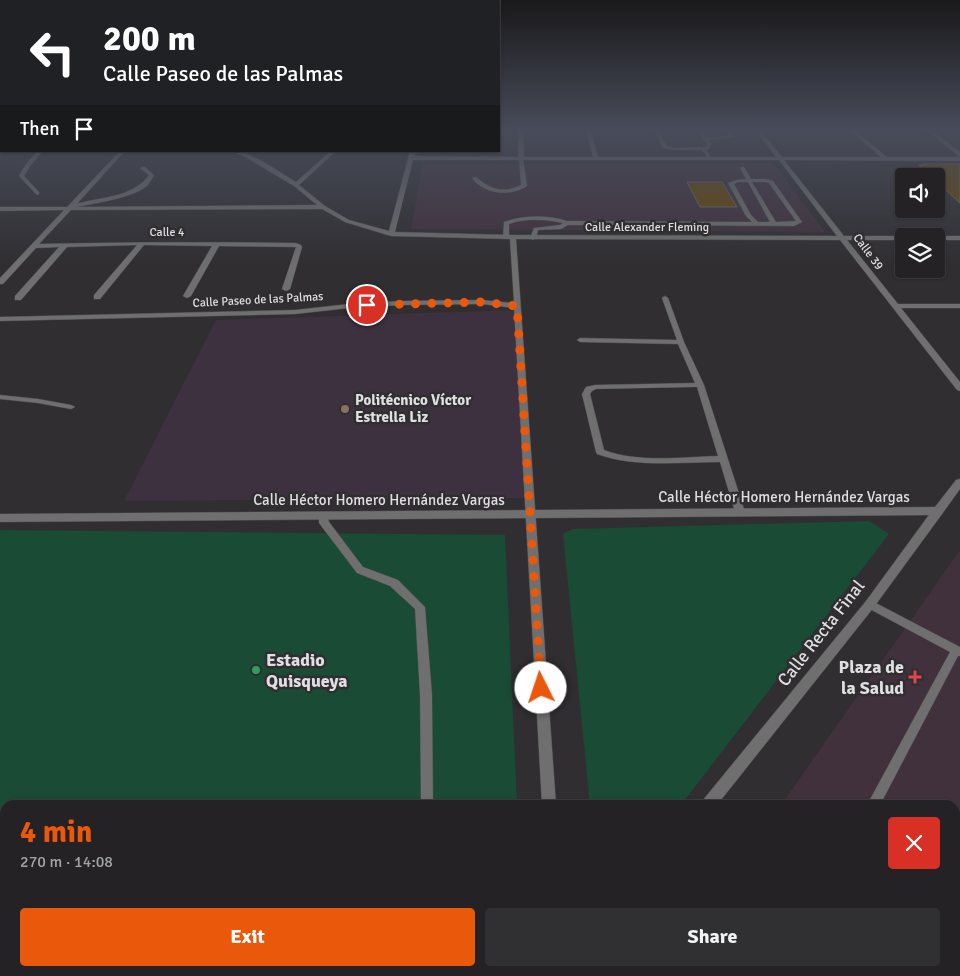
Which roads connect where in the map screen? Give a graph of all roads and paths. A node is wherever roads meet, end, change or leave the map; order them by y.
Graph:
1 (22, 175) edge
2 (101, 175) edge
3 (151, 175) edge
4 (282, 175) edge
5 (307, 175) edge
6 (407, 175) edge
7 (523, 175) edge
8 (745, 175) edge
9 (792, 175) edge
10 (474, 178) dead end
11 (748, 180) junction
12 (296, 184) junction
13 (37, 193) dead end
14 (70, 207) junction
15 (323, 207) junction
16 (0, 209) edge
17 (567, 223) junction
18 (757, 224) junction
19 (774, 224) junction
20 (391, 234) junction
21 (509, 237) junction
22 (533, 238) junction
23 (844, 238) junction
24 (895, 238) edge
25 (945, 238) edge
26 (960, 238) edge
27 (217, 242) junction
28 (142, 243) junction
29 (66, 244) junction
30 (34, 246) junction
31 (0, 282) edge
32 (286, 289) dead end
33 (186, 296) dead end
34 (18, 298) dead end
35 (97, 298) dead end
36 (665, 298) dead end
37 (517, 306) junction
38 (895, 306) junction
39 (960, 306) edge
40 (0, 319) edge
41 (580, 340) dead end
42 (681, 342) junction
43 (700, 386) junction
44 (960, 388) edge
45 (0, 397) edge
46 (71, 407) dead end
47 (724, 459) junction
48 (960, 482) edge
49 (938, 511) junction
50 (740, 512) junction
51 (529, 514) junction
52 (324, 516) junction
53 (0, 518) edge
54 (870, 604) junction
55 (958, 651) edge
56 (427, 800) edge
57 (548, 800) edge
58 (712, 800) edge
59 (876, 800) edge

1 - 13 lane
2 - 14 street
3 - 14 lane
4 - 12 street, Calle Alexander Fleming
5 - 12 street
6 - 20 street
7 - 10 lane
8 - 11 lane
9 - 23 street, Calle 39
11 - 18 lane
11 - 19 lane
11 - 19 lane
12 - 15 street, Calle Alexander Fleming
14 - 15 street
14 - 16 street
14 - 30 street
15 - 20 street, Calle Alexander Fleming
17 - 18 lane
17 - 21 lane
17 - 22 lane
18 - 19 lane
20 - 21 street, Calle Alexander Fleming
21 - 22 street, Calle Alexander Fleming
21 - 37 street
22 - 23 street, Calle Alexander Fleming
23 - 24 street, Calle Alexander Fleming
23 - 38 street, Calle 39
25 - 26 street
27 - 28 street, Calle 4
27 - 32 street, Calle 4
27 - 33 street
28 - 29 street, Calle 4
28 - 35 street
29 - 30 street, Calle 4
29 - 34 street
30 - 31 street
36 - 42 lane
37 - 40 street, Calle Paseo de las Palmas
37 - 51 street
38 - 39 street
38 - 44 street, Calle 39
41 - 42 lane
42 - 43 lane
43 - 47 lane
43 - 47 lane
45 - 46 lane
47 - 50 lane
48 - 49 street, Calle Recta Final
49 - 50 street, Calle Héctor Homero Hernández Vargas
49 - 54 street, Calle Recta Final
50 - 51 street, Calle Héctor Homero Hernández Vargas
51 - 52 street, Calle Héctor Homero Hernández Vargas
51 - 57 street
52 - 53 street, Calle Héctor Homero Hernández Vargas
52 - 56 lane
54 - 55 lane
54 - 58 street, Calle Recta Final
55 - 59 lane

